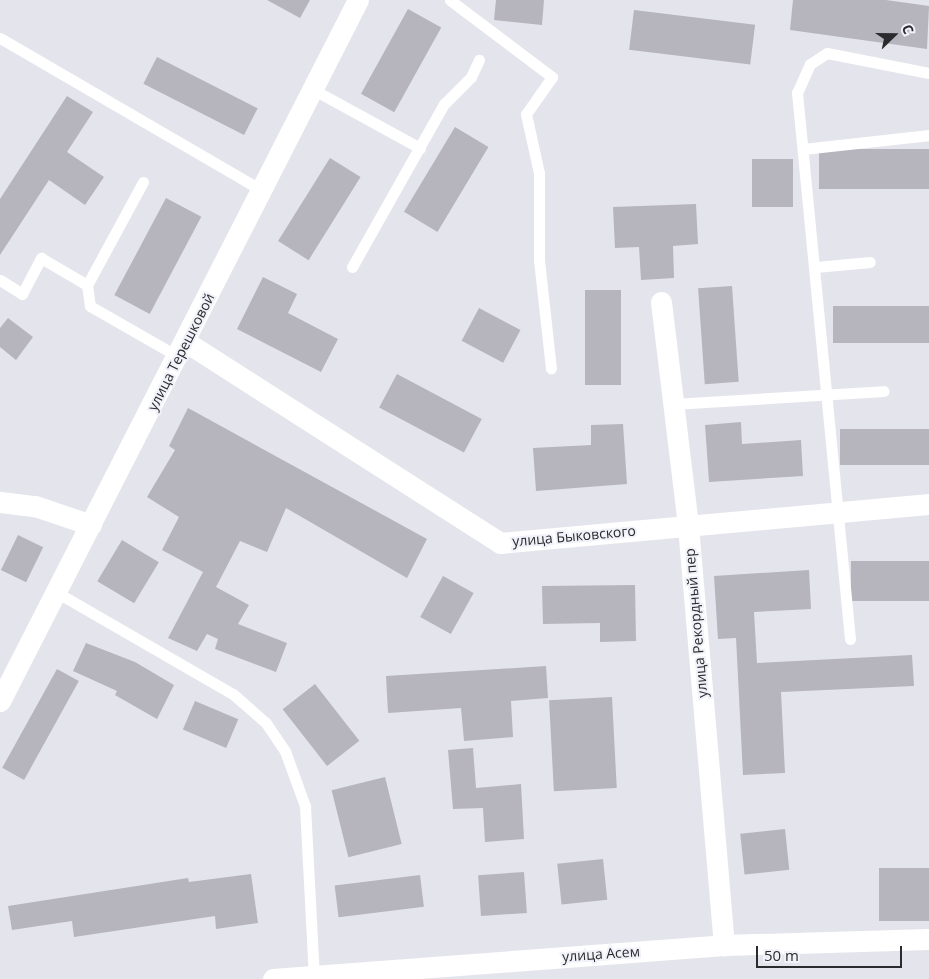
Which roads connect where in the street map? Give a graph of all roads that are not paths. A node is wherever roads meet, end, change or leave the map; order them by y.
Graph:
1 (358, 0) edge
2 (450, 0) edge
3 (0, 38) edge
4 (479, 60) dead end
5 (929, 73) edge
6 (314, 90) junction
7 (929, 135) edge
8 (420, 148) junction
9 (803, 149) junction
10 (143, 182) dead end
11 (262, 191) junction
12 (870, 262) dead end
13 (352, 267) dead end
14 (816, 268) junction
15 (0, 280) edge
16 (87, 284) junction
17 (661, 302) dead end
18 (182, 350) junction
19 (550, 368) dead end
20 (884, 391) dead end
21 (830, 395) junction
22 (673, 404) junction
23 (0, 502) edge
24 (929, 504) edge
25 (839, 512) junction
26 (91, 525) junction
27 (688, 526) junction
28 (56, 592) junction
29 (850, 639) dead end
30 (0, 701) edge
31 (929, 939) edge
32 (724, 945) junction
33 (314, 977) junction
34 (273, 979) edge

1 - 6 street, улица Терешковой
2 - 19 lane
3 - 11 lane
4 - 8 lane
5 - 9 lane
6 - 8 lane
6 - 11 street, улица Терешковой
7 - 9 lane
8 - 13 lane
9 - 14 lane
10 - 16 lane
11 - 18 street, улица Терешковой
12 - 14 lane
14 - 21 lane
15 - 16 lane
16 - 18 lane
17 - 22 street, улица Рекордный пер
18 - 26 street, улица Терешковой
18 - 27 street, улица Быковского
20 - 21 lane
21 - 22 lane
21 - 25 lane
22 - 27 street, улица Рекордный пер
23 - 26 street
24 - 25 street, улица Быковского
25 - 27 street, улица Быковского
25 - 29 lane
26 - 28 street, улица Терешковой
27 - 32 street, улица Рекордный пер
28 - 30 street, улица Терешковой
28 - 33 lane
31 - 32 street, улица Асем
32 - 33 street, улица Асем
33 - 34 street, улица Асем

